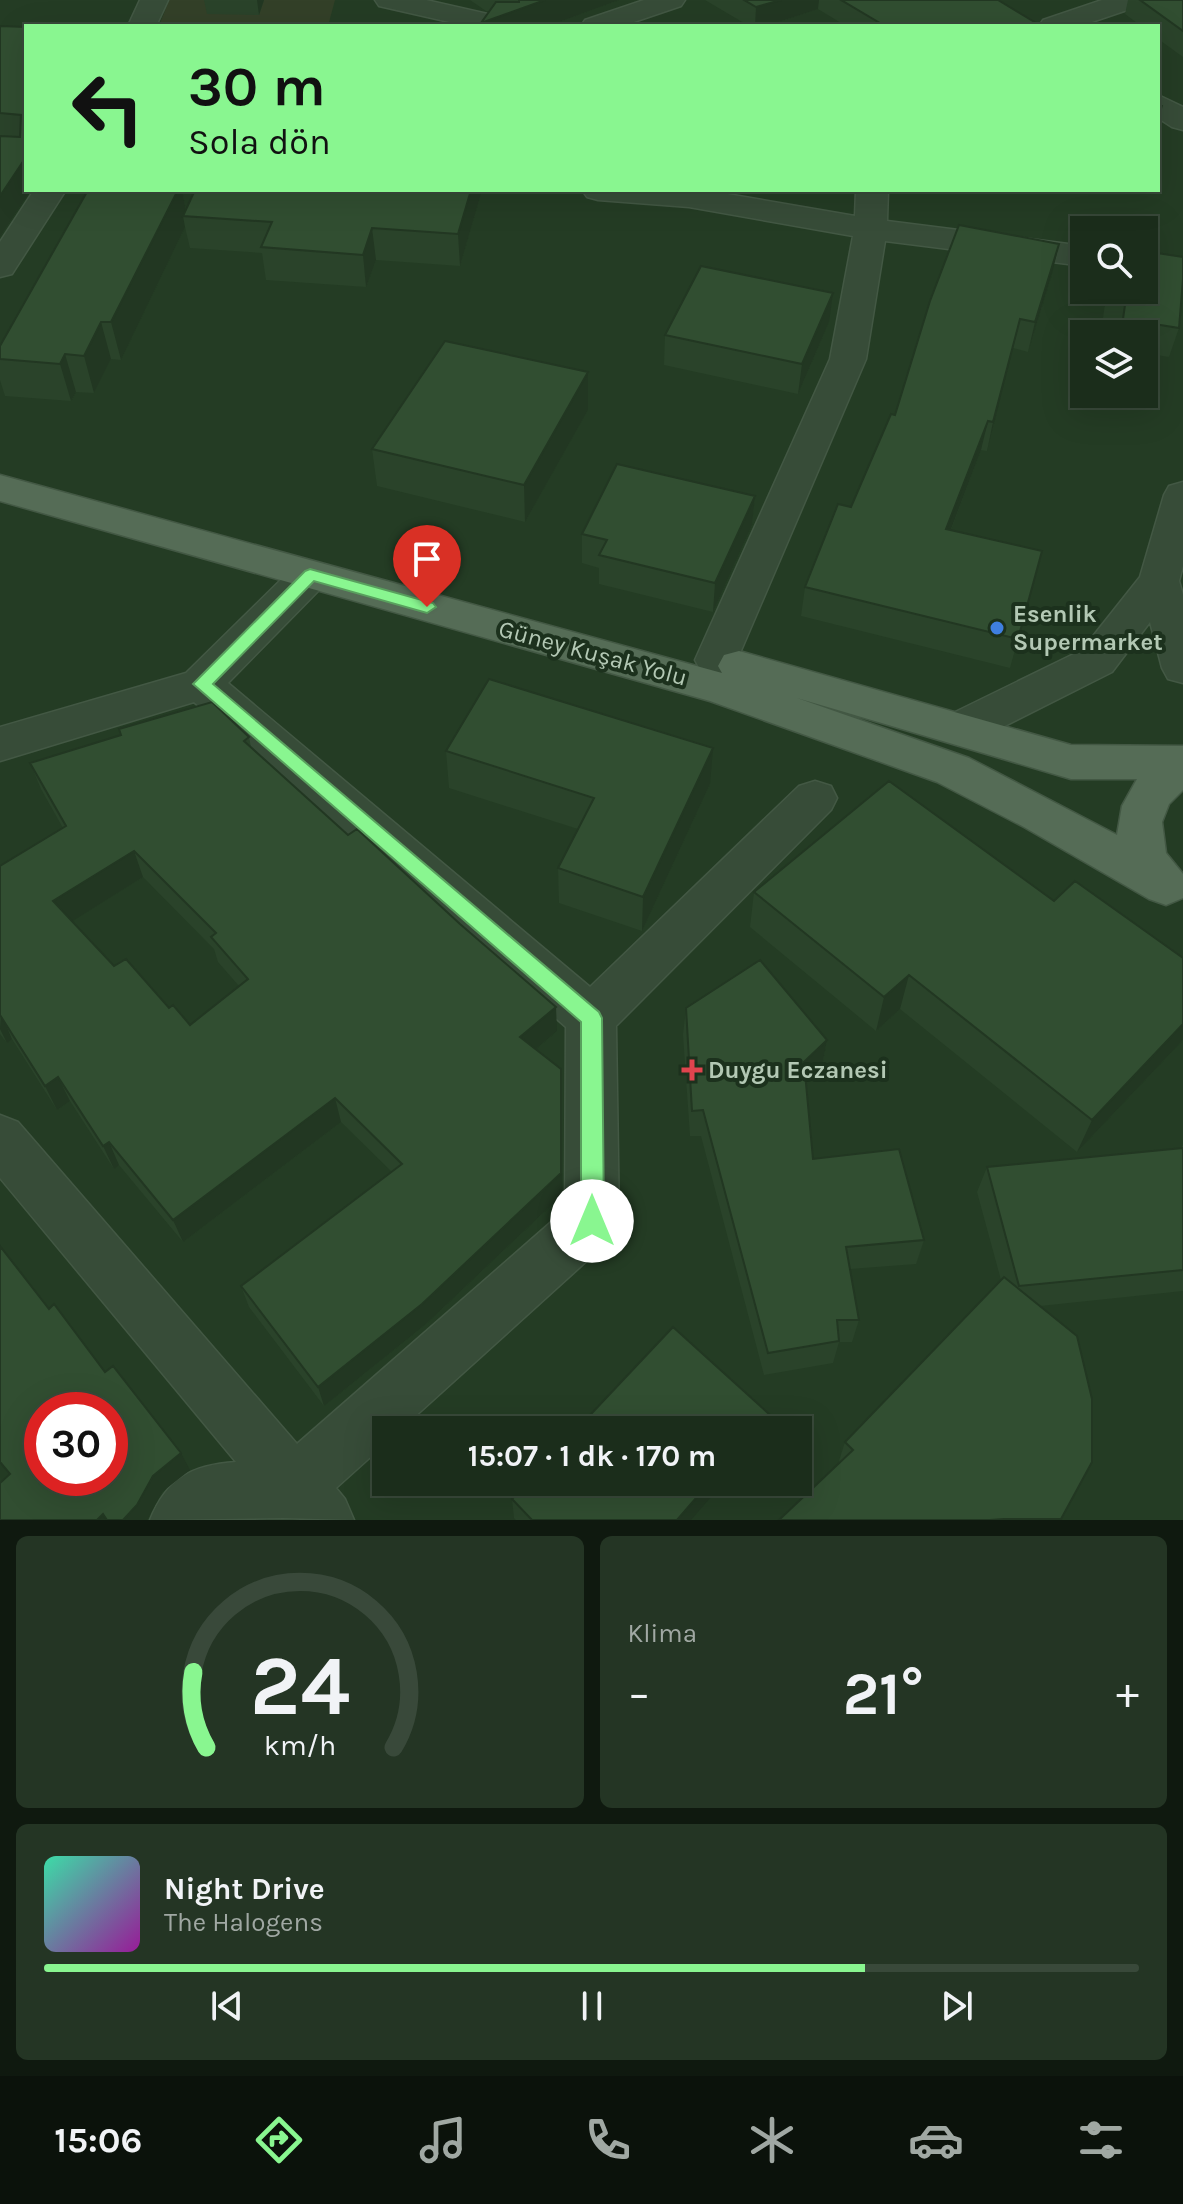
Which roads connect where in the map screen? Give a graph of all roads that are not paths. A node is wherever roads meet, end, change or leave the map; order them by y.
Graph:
1 (154, 0) edge
2 (671, 0) edge
3 (1129, 0) edge
4 (375, 4) edge
5 (143, 24) edge
6 (492, 24) edge
7 (601, 24) edge
8 (1059, 24) edge
9 (1160, 105) edge
10 (1183, 121) edge
11 (49, 192) edge
12 (624, 192) edge
13 (872, 192) edge
14 (871, 229) junction
15 (1070, 254) edge
16 (0, 267) edge
17 (0, 456) edge
18 (0, 488) edge
19 (1183, 495) edge
20 (310, 575) junction
21 (1159, 581) junction
22 (1183, 622) edge
23 (716, 660) junction
24 (1183, 668) edge
25 (201, 684) junction
26 (960, 729) junction
27 (0, 744) edge
28 (1183, 763) edge
29 (1183, 769) edge
30 (815, 798) dead end
31 (1172, 892) edge
32 (591, 1018) junction
33 (0, 1139) edge
34 (309, 1503) edge
35 (180, 1520) edge

1 - 5 street
2 - 7 street
3 - 8 street
4 - 6 street
9 - 10 street
11 - 16 street
12 - 14 street
13 - 14 street
14 - 15 street
14 - 23 street
17 - 23 main road, Güney Kuşak Yolu
18 - 20 main road, Güney Kuşak Yolu
19 - 21 street
20 - 25 street
20 - 31 main road, Güney Kuşak Yolu
21 - 22 street
21 - 24 street
21 - 26 street
23 - 26 main road, Güney Kuşak Yolu
25 - 27 street
25 - 32 street
26 - 28 main road, Güney Kuşak Yolu
29 - 31 main road
30 - 32 street
32 - 34 street
33 - 34 street
34 - 35 street

